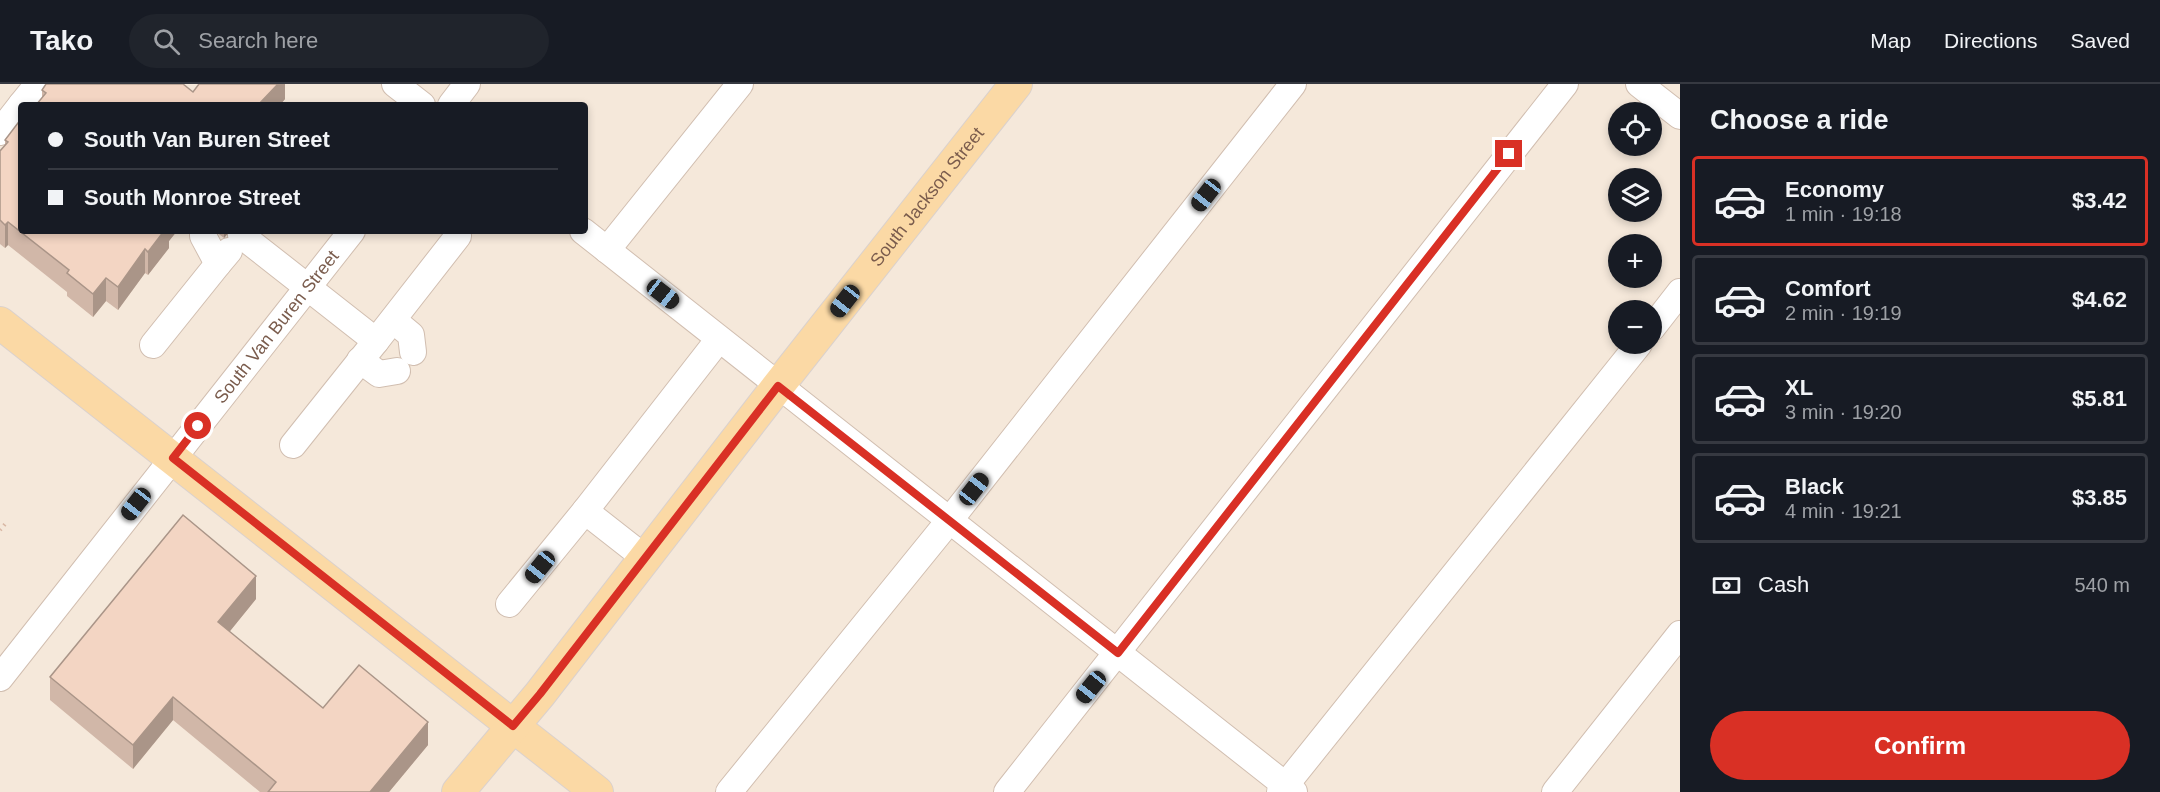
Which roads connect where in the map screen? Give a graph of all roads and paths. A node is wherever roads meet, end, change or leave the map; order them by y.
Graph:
1 (38, 84) edge
2 (395, 84) edge
3 (467, 84) edge
4 (740, 84) edge
5 (1017, 84) edge
6 (1293, 84) edge
7 (1565, 84) edge
8 (1639, 84) edge
9 (23, 102) edge
10 (418, 102) edge
11 (453, 102) edge
12 (18, 109) edge
13 (1680, 116) edge
14 (0, 132) edge
15 (203, 234) edge
16 (242, 234) edge
17 (244, 234) edge
18 (350, 234) edge
19 (587, 234) edge
20 (458, 236) dead end
21 (607, 250) junction
22 (218, 264) junction
23 (308, 287) junction
24 (1680, 292) edge
25 (1662, 315) edge
26 (393, 320) junction
27 (2, 328) edge
28 (719, 339) junction
29 (153, 345) dead end
30 (368, 351) junction
31 (1631, 354) edge
32 (778, 386) junction
33 (293, 446) dead end
34 (173, 458) junction
35 (585, 511) junction
36 (949, 521) junction
37 (6, 523) dead end
38 (0, 530) edge
39 (645, 558) junction
40 (509, 604) dead end
41 (1680, 634) edge
42 (1118, 653) junction
43 (0, 678) edge
44 (513, 726) junction
45 (1286, 790) edge
46 (458, 792) edge
47 (597, 792) edge
48 (729, 792) edge
49 (1007, 792) edge
50 (1555, 792) edge

1 - 9 street
2 - 10 street
3 - 11 street
4 - 21 street
5 - 32 main road, South Jackson Street
6 - 36 street
7 - 42 street
8 - 13 street
12 - 14 street
15 - 22 street
16 - 22 street
17 - 23 street
18 - 23 street, South Van Buren Street
19 - 21 street
20 - 26 street
21 - 28 street
22 - 29 street
23 - 30 street
23 - 34 street, South Van Buren Street
24 - 25 street
26 - 30 street
26 - 30 street
27 - 34 main road
28 - 32 street
28 - 35 street
30 - 33 street
31 - 45 street
32 - 36 street
32 - 39 main road, South Jackson Street
34 - 43 street, South Van Buren Street
34 - 44 main road
35 - 39 street
35 - 40 street
36 - 42 street
36 - 48 street
37 - 38 path
39 - 44 main road, South Jackson Street
41 - 50 street
42 - 45 street
42 - 49 street
44 - 46 main road, South Jackson Street
44 - 47 main road

